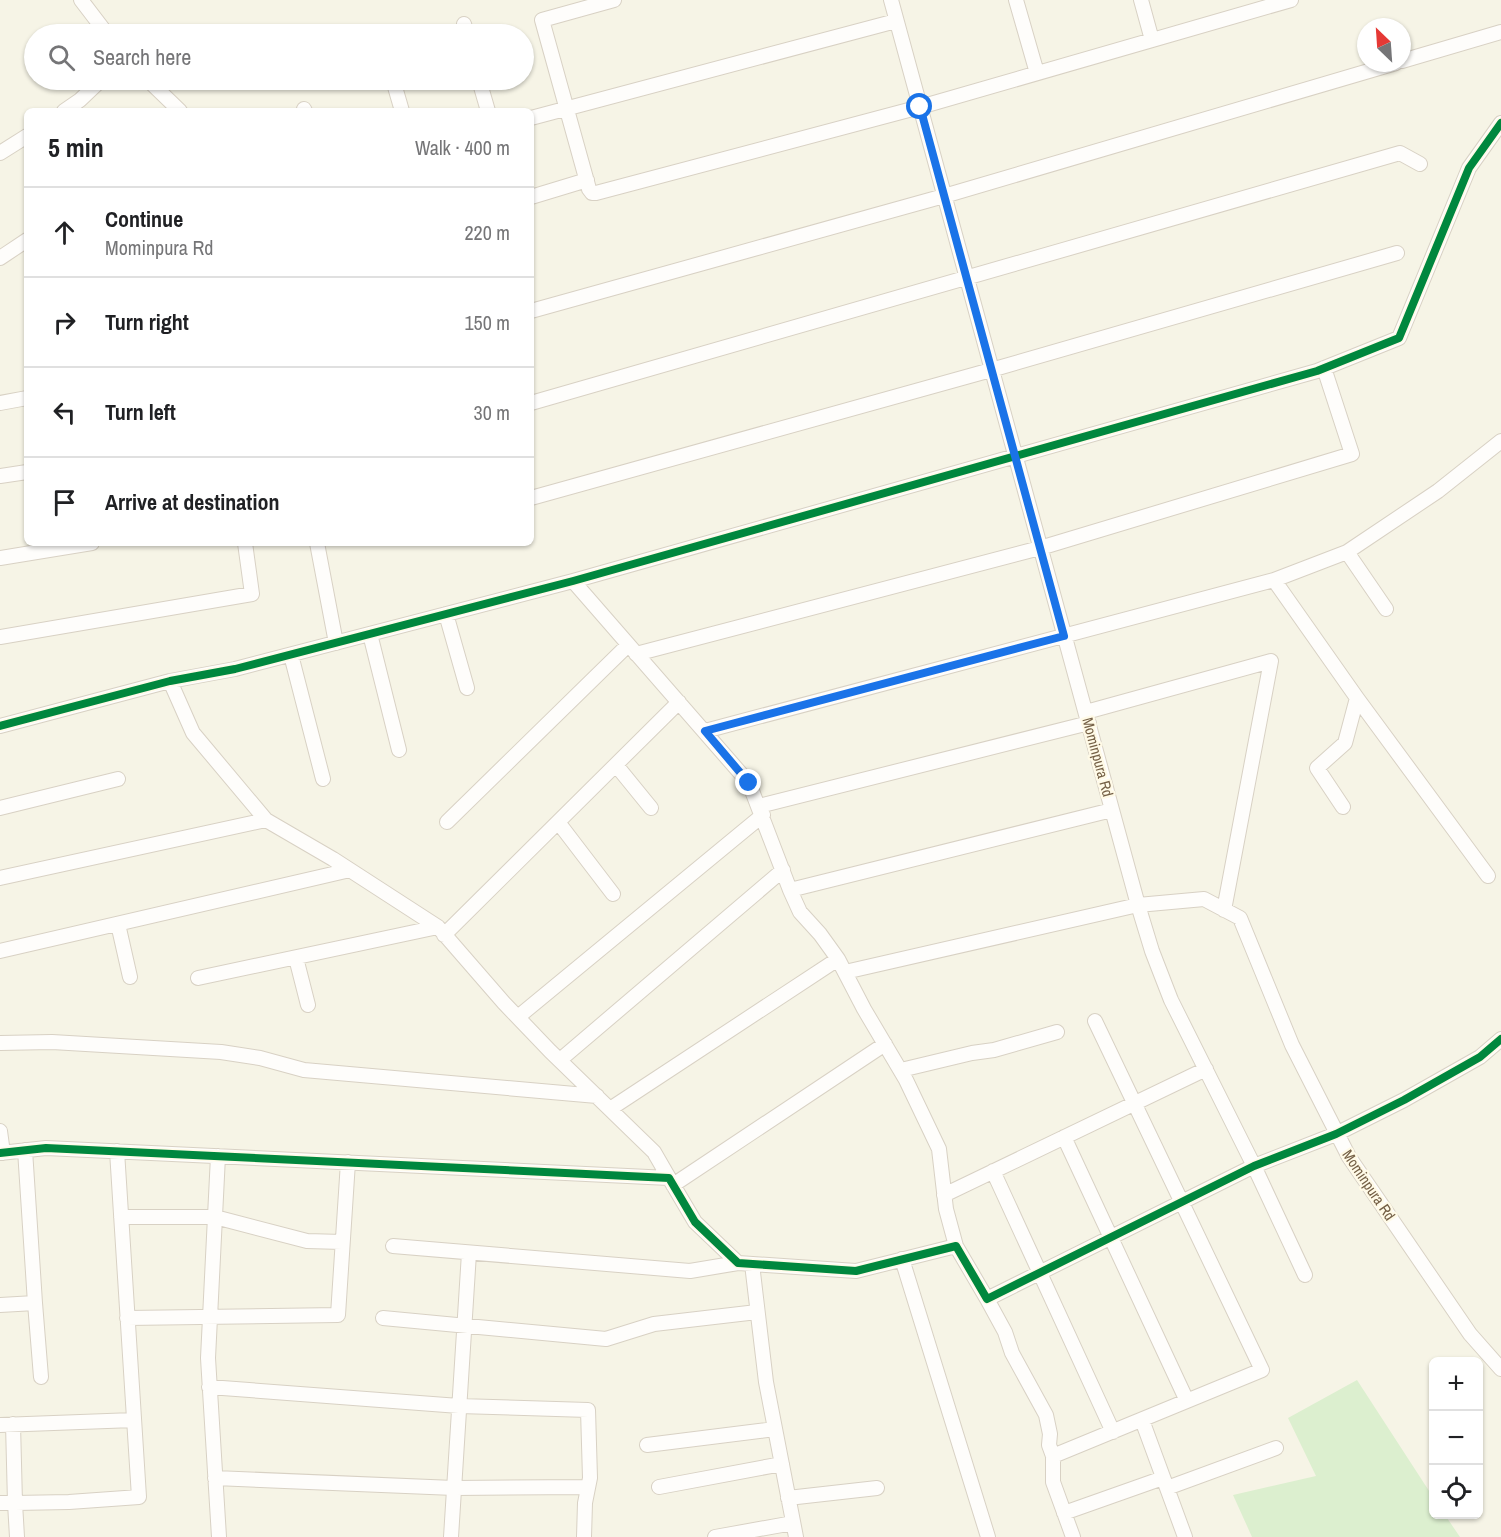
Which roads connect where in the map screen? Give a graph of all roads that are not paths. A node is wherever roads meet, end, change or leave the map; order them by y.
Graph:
1 (81, 0) edge
2 (614, 0) edge
3 (891, 0) edge
4 (1016, 0) edge
5 (1141, 0) edge
6 (1291, 0) edge
7 (1246, 6) edge
8 (896, 21) junction
9 (99, 24) edge
10 (1501, 32) edge
11 (1152, 40) junction
12 (1411, 58) edge
13 (1365, 72) edge
14 (1037, 74) junction
15 (90, 90) edge
16 (158, 90) edge
17 (396, 90) edge
18 (482, 90) edge
19 (920, 107) junction
20 (68, 108) edge
21 (177, 108) edge
22 (401, 108) edge
23 (487, 108) edge
24 (567, 108) junction
25 (534, 117) edge
26 (1501, 123) edge
27 (24, 138) edge
28 (0, 153) edge
29 (1420, 164) dead end
30 (587, 180) junction
31 (534, 196) edge
32 (944, 196) junction
33 (24, 242) edge
34 (1397, 253) dead end
35 (0, 258) edge
36 (966, 278) junction
37 (534, 310) edge
38 (1324, 368) junction
39 (991, 370) junction
40 (24, 399) edge
41 (534, 402) edge
42 (0, 403) edge
43 (1501, 441) edge
44 (1015, 455) junction
45 (24, 472) edge
46 (0, 476) edge
47 (534, 497) edge
48 (74, 546) edge
49 (245, 546) edge
50 (318, 546) edge
51 (1040, 548) junction
52 (1347, 552) junction
53 (0, 558) edge
54 (1274, 580) junction
55 (573, 581) junction
56 (1386, 609) dead end
57 (446, 614) junction
58 (370, 634) junction
59 (1064, 636) junction
60 (0, 638) edge
61 (336, 643) junction
62 (632, 650) junction
63 (291, 655) junction
64 (170, 681) junction
65 (467, 688) dead end
66 (1358, 698) junction
67 (679, 702) junction
68 (1087, 717) junction
69 (0, 726) edge
70 (705, 731) junction
71 (399, 750) dead end
72 (616, 765) junction
73 (118, 779) dead end
74 (323, 779) dead end
75 (1343, 807) dead end
76 (0, 808) edge
77 (651, 808) dead end
78 (1112, 810) junction
79 (761, 811) junction
80 (266, 820) junction
81 (447, 822) dead end
82 (558, 822) junction
83 (350, 870) junction
84 (783, 870) junction
85 (1488, 876) dead end
86 (0, 878) edge
87 (790, 890) junction
88 (613, 894) dead end
89 (1138, 905) junction
90 (1224, 910) junction
91 (118, 924) junction
92 (441, 931) junction
93 (0, 951) edge
94 (296, 958) junction
95 (838, 959) junction
96 (845, 972) junction
97 (130, 977) dead end
98 (198, 978) dead end
99 (308, 1005) dead end
100 (518, 1017) junction
101 (1095, 1021) dead end
102 (1057, 1032) dead end
103 (1501, 1039) edge
104 (0, 1043) edge
105 (885, 1044) junction
106 (560, 1060) junction
107 (1206, 1069) junction
108 (901, 1070) junction
109 (597, 1096) junction
110 (1133, 1104) junction
111 (610, 1109) junction
112 (0, 1131) edge
113 (1336, 1134) junction
114 (1064, 1137) junction
115 (25, 1150) junction
116 (117, 1151) junction
117 (1, 1153) edge
118 (218, 1156) junction
119 (348, 1162) junction
120 (1254, 1166) junction
121 (993, 1172) junction
122 (671, 1182) junction
123 (944, 1195) junction
124 (1182, 1202) junction
125 (121, 1217) junction
126 (215, 1217) junction
127 (1112, 1237) junction
128 (342, 1242) junction
129 (393, 1246) dead end
130 (956, 1246) junction
131 (469, 1253) junction
132 (902, 1259) junction
133 (745, 1263) junction
134 (1040, 1273) junction
135 (1305, 1275) dead end
136 (987, 1299) junction
137 (35, 1303) junction
138 (0, 1305) edge
139 (757, 1312) junction
140 (128, 1318) junction
141 (210, 1318) junction
142 (383, 1318) dead end
143 (464, 1324) junction
144 (1499, 1362) edge
145 (41, 1377) dead end
146 (209, 1386) junction
147 (1187, 1401) junction
148 (459, 1406) junction
149 (134, 1420) junction
150 (1142, 1420) junction
151 (6, 1424) edge
152 (775, 1429) junction
153 (1113, 1432) junction
154 (647, 1445) dead end
155 (1276, 1448) dead end
156 (1053, 1456) junction
157 (782, 1464) junction
158 (215, 1478) junction
159 (1165, 1483) junction
160 (588, 1487) junction
161 (659, 1487) dead end
162 (454, 1488) junction
163 (877, 1488) dead end
164 (789, 1498) junction
165 (0, 1503) edge
166 (15, 1503) junction
167 (1064, 1513) junction
168 (793, 1523) junction
169 (17, 1537) edge
170 (219, 1537) edge
171 (451, 1537) edge
172 (584, 1537) edge
173 (715, 1537) edge
174 (796, 1537) edge
175 (987, 1537) edge
176 (1072, 1537) edge
177 (1185, 1537) edge

1 - 9 street
2 - 24 street
3 - 8 street, Mominpura Rd
4 - 14 street
5 - 11 street
6 - 7 street
7 - 11 street
8 - 19 street, Mominpura Rd
8 - 24 street
10 - 12 street
11 - 14 street
13 - 32 street
14 - 19 street
15 - 20 street
16 - 21 street
17 - 22 street
18 - 23 street
19 - 30 street
19 - 32 street, Mominpura Rd
24 - 25 street
24 - 30 street
26 - 38 street
27 - 28 street
29 - 36 street
30 - 31 street
32 - 36 street, Mominpura Rd
32 - 37 street
33 - 35 street
34 - 39 street
36 - 39 street, Mominpura Rd
36 - 41 street
38 - 44 street
38 - 51 street
39 - 44 street, Mominpura Rd
39 - 47 street
40 - 42 street
43 - 52 street
44 - 51 street, Mominpura Rd
44 - 55 street
45 - 46 street
48 - 53 street
49 - 60 street
50 - 61 street
51 - 59 street, Mominpura Rd
51 - 62 street
52 - 54 street
52 - 56 street
54 - 59 street
54 - 66 street
55 - 57 street
55 - 62 street
57 - 58 street
57 - 65 street
58 - 61 street
58 - 71 street
59 - 68 street, Mominpura Rd
59 - 70 street
61 - 63 street
62 - 67 street
62 - 81 street
63 - 64 street
63 - 74 street
64 - 69 street
64 - 80 street
66 - 75 street
66 - 85 street
67 - 70 street
67 - 72 street
68 - 78 street, Mominpura Rd
68 - 79 street
68 - 90 street
70 - 79 street
72 - 77 street
72 - 82 street
73 - 76 street
78 - 87 street
78 - 89 street, Mominpura Rd
79 - 84 street
79 - 100 street
80 - 83 street
80 - 86 street
82 - 88 street
82 - 92 street
83 - 91 street
83 - 92 street
84 - 87 street
84 - 106 street
87 - 95 street
89 - 90 street, Mominpura Rd
89 - 96 street
89 - 107 street
90 - 113 street, Mominpura Rd
91 - 93 street
91 - 97 street
92 - 94 street
92 - 100 street
94 - 98 street
94 - 99 street
95 - 96 street
95 - 111 street
96 - 105 street
100 - 106 street
101 - 110 street
102 - 108 street
103 - 113 street
104 - 109 street
105 - 108 street
105 - 122 street
106 - 109 street
107 - 110 street
107 - 120 street
108 - 123 street
109 - 111 street
110 - 114 street
110 - 124 street
111 - 122 street
112 - 117 street
113 - 120 street
113 - 144 street, Mominpura Rd
114 - 121 street
114 - 127 street
115 - 116 street
115 - 117 street
115 - 137 street
116 - 118 street
116 - 125 street
118 - 119 street
118 - 126 street
119 - 122 street
119 - 128 street
120 - 124 street
120 - 135 street
121 - 123 street
121 - 134 street
122 - 133 street
123 - 130 street
124 - 127 street
124 - 147 street
125 - 126 street
125 - 140 street
126 - 128 street
126 - 141 street
127 - 134 street
127 - 147 street
128 - 141 street
129 - 131 street
130 - 132 street
130 - 136 street
131 - 133 street
131 - 143 street
132 - 133 street
132 - 175 street
133 - 139 street
134 - 136 street
134 - 153 street
136 - 156 street
137 - 138 street
137 - 145 street
139 - 143 street
139 - 152 street
140 - 141 street
140 - 149 street
141 - 146 street
142 - 143 street
143 - 148 street
146 - 148 street
146 - 158 street
147 - 150 street
148 - 160 street
148 - 162 street
149 - 151 street
149 - 166 street
150 - 153 street
150 - 159 street
151 - 166 street
152 - 154 street
152 - 157 street
153 - 156 street
155 - 159 street
156 - 167 street
157 - 161 street
157 - 164 street
158 - 162 street
158 - 170 street
159 - 167 street
159 - 177 street
160 - 162 street
160 - 172 street
162 - 171 street
163 - 164 street
164 - 168 street
165 - 166 street
166 - 169 street
167 - 176 street
168 - 173 street
168 - 174 street

